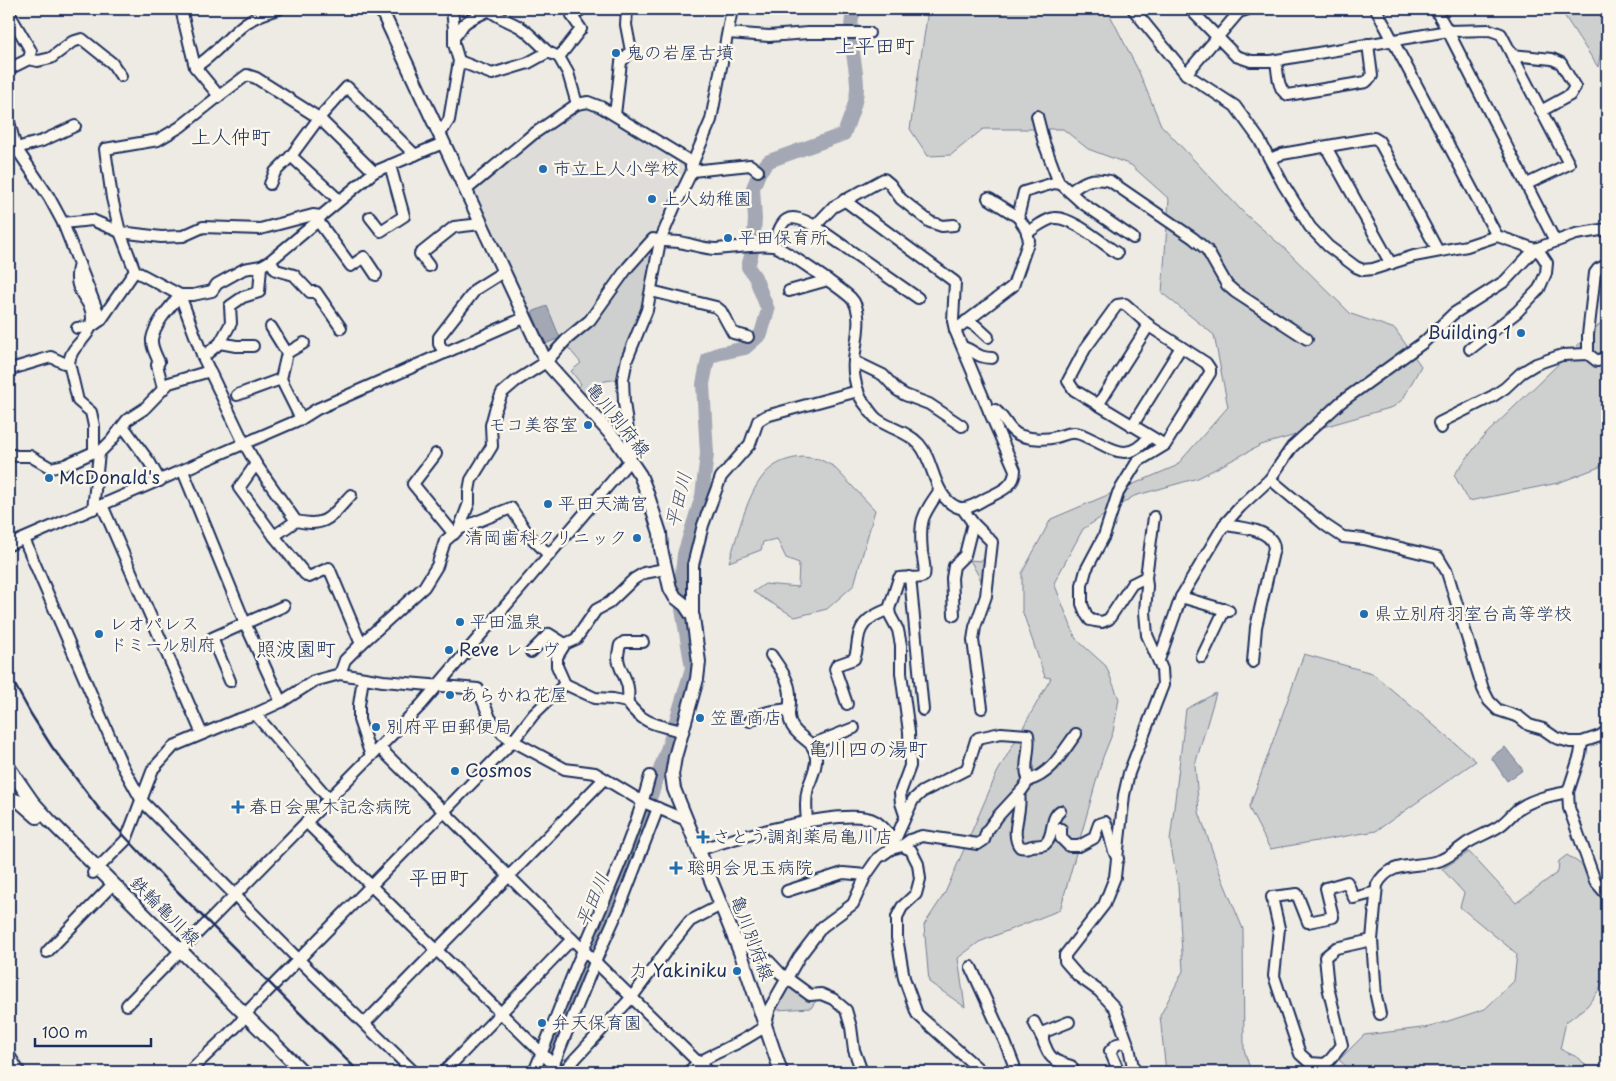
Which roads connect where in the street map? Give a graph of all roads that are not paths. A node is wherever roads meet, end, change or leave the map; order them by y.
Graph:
1 (9, 9) edge
2 (181, 9) edge
3 (279, 9) edge
4 (381, 9) edge
5 (452, 9) edge
6 (489, 9) edge
7 (582, 9) edge
8 (627, 9) edge
9 (732, 9) edge
10 (1133, 9) edge
11 (1190, 9) edge
12 (1243, 9) edge
13 (1376, 9) edge
14 (1435, 9) edge
15 (1448, 31) junction
16 (728, 33) junction
17 (869, 34) dead end
18 (454, 37) junction
19 (1218, 37) junction
20 (1393, 39) junction
21 (1368, 44) junction
22 (548, 52) junction
23 (1512, 55) junction
24 (559, 57) junction
25 (29, 59) junction
26 (1276, 60) junction
27 (459, 61) junction
28 (195, 67) junction
29 (9, 68) edge
30 (1186, 74) junction
31 (121, 76) dead end
32 (219, 96) junction
33 (577, 104) junction
34 (1541, 111) junction
35 (615, 115) junction
36 (1037, 116) dead end
37 (318, 118) junction
38 (9, 122) edge
39 (75, 126) dead end
40 (441, 138) junction
41 (1326, 147) junction
42 (12, 149) edge
43 (415, 155) junction
44 (291, 156) junction
45 (1270, 159) junction
46 (390, 165) junction
47 (692, 167) junction
48 (758, 171) dead end
49 (374, 172) junction
50 (1059, 183) junction
51 (270, 184) dead end
52 (1527, 184) junction
53 (466, 190) junction
54 (1070, 192) junction
55 (988, 198) dead end
56 (339, 200) junction
57 (844, 200) junction
58 (370, 217) dead end
59 (1018, 217) junction
60 (319, 218) junction
61 (63, 223) junction
62 (481, 224) junction
63 (954, 224) dead end
64 (815, 226) junction
65 (1607, 229) edge
66 (120, 232) junction
67 (1027, 234) junction
68 (1496, 236) junction
69 (1133, 238) dead end
70 (660, 241) junction
71 (1555, 241) junction
72 (774, 246) junction
73 (1535, 249) junction
74 (1438, 251) junction
75 (1117, 252) dead end
76 (265, 263) junction
77 (79, 264) junction
78 (1391, 264) junction
79 (1607, 265) edge
80 (428, 266) dead end
81 (135, 270) junction
82 (503, 272) junction
83 (376, 275) dead end
84 (828, 280) junction
85 (651, 291) junction
86 (789, 291) dead end
87 (180, 296) junction
88 (918, 298) dead end
89 (524, 318) junction
90 (101, 320) junction
91 (966, 321) junction
92 (1150, 325) junction
93 (91, 326) junction
94 (271, 327) dead end
95 (77, 328) dead end
96 (341, 328) dead end
97 (955, 330) junction
98 (988, 336) dead end
99 (748, 337) dead end
100 (1307, 338) dead end
101 (304, 342) dead end
102 (220, 343) junction
103 (253, 346) dead end
104 (963, 347) junction
105 (1181, 347) junction
106 (1470, 349) dead end
107 (287, 353) junction
108 (445, 353) junction
109 (1588, 354) junction
110 (203, 357) junction
111 (1607, 357) edge
112 (992, 358) dead end
113 (854, 361) junction
114 (546, 362) junction
115 (69, 363) junction
116 (9, 367) edge
117 (210, 371) junction
118 (281, 379) junction
119 (163, 388) junction
120 (858, 391) junction
121 (237, 395) dead end
122 (1098, 405) junction
123 (989, 411) junction
124 (301, 419) junction
125 (122, 426) junction
126 (962, 426) dead end
127 (1132, 426) junction
128 (1441, 428) dead end
129 (1149, 437) junction
130 (244, 443) junction
131 (1165, 445) junction
132 (97, 452) junction
133 (9, 454) edge
134 (436, 454) dead end
135 (630, 460) junction
136 (256, 464) junction
137 (183, 471) junction
138 (1270, 479) junction
139 (160, 481) junction
140 (940, 490) junction
141 (351, 495) dead end
142 (97, 507) junction
143 (962, 508) junction
144 (1154, 517) dead end
145 (296, 521) junction
146 (973, 523) junction
147 (1224, 525) junction
148 (456, 532) junction
149 (274, 536) junction
150 (24, 539) junction
151 (9, 545) edge
152 (549, 556) junction
153 (665, 569) junction
154 (910, 577) junction
155 (1146, 577) junction
156 (1181, 597) junction
157 (284, 606) dead end
158 (889, 609) junction
159 (954, 615) dead end
160 (693, 617) junction
161 (245, 623) junction
162 (643, 642) dead end
163 (361, 644) junction
164 (565, 644) junction
165 (531, 652) dead end
166 (771, 654) dead end
167 (1202, 657) dead end
168 (1159, 660) junction
169 (1253, 662) dead end
170 (340, 674) junction
171 (363, 678) junction
172 (230, 680) dead end
173 (565, 684) junction
174 (438, 687) junction
175 (281, 702) junction
176 (627, 702) junction
177 (847, 704) dead end
178 (982, 708) dead end
179 (789, 709) junction
180 (923, 710) dead end
181 (255, 714) junction
182 (750, 721) dead end
183 (854, 728) dead end
184 (676, 730) junction
185 (1607, 731) edge
186 (202, 734) junction
187 (1076, 734) dead end
188 (513, 741) junction
189 (1582, 742) junction
190 (812, 744) junction
191 (380, 748) junction
192 (371, 756) junction
193 (9, 768) edge
194 (650, 776) dead end
195 (604, 779) junction
196 (1029, 780) junction
197 (1568, 792) junction
198 (1019, 794) junction
199 (9, 798) edge
200 (329, 799) junction
201 (142, 801) junction
202 (643, 802) junction
203 (655, 807) junction
204 (1060, 810) dead end
205 (444, 812) junction
206 (905, 815) junction
207 (686, 820) junction
208 (306, 822) junction
209 (807, 822) junction
210 (1061, 829) dead end
211 (896, 845) junction
212 (699, 850) junction
213 (1118, 859) junction
214 (96, 871) junction
215 (866, 874) junction
216 (508, 876) junction
217 (111, 886) junction
218 (372, 886) junction
219 (787, 891) dead end
220 (1376, 892) junction
221 (235, 895) junction
222 (1607, 895) edge
223 (721, 904) junction
224 (572, 939) junction
225 (1372, 940) junction
226 (736, 941) junction
227 (436, 950) junction
228 (583, 950) junction
229 (47, 952) dead end
230 (178, 953) junction
231 (299, 960) junction
232 (595, 962) junction
233 (971, 967) dead end
234 (786, 978) junction
235 (632, 998) junction
236 (127, 1005) dead end
237 (502, 1014) junction
238 (1380, 1014) dead end
239 (243, 1018) junction
240 (1034, 1022) dead end
241 (1069, 1022) dead end
242 (365, 1023) junction
243 (766, 1027) junction
244 (1042, 1038) junction
245 (1127, 1042) junction
246 (542, 1054) junction
247 (9, 1059) edge
248 (698, 1062) junction
249 (193, 1068) dead end
250 (557, 1071) edge
251 (16, 1072) edge
252 (294, 1072) edge
253 (303, 1072) edge
254 (414, 1072) edge
255 (444, 1072) edge
256 (534, 1072) edge
257 (688, 1072) edge
258 (708, 1072) edge
259 (781, 1072) edge
260 (862, 1072) edge
261 (982, 1072) edge
262 (1014, 1072) edge
263 (1074, 1072) edge
264 (1119, 1072) edge
265 (1134, 1072) edge

1 - 25 street
2 - 28 street
3 - 28 street
4 - 40 main road, 亀川別府線
5 - 18 street
6 - 18 street
6 - 22 street
7 - 24 street
8 - 35 street
9 - 16 street
10 - 30 street
11 - 19 street
12 - 19 street
13 - 20 street
14 - 15 street
15 - 20 street
15 - 23 street
15 - 52 street
16 - 17 street
16 - 47 street
18 - 27 street
19 - 26 street
19 - 30 street
20 - 21 street
20 - 68 street
21 - 26 street
21 - 26 street
22 - 24 street
22 - 27 street
23 - 34 street
23 - 34 street
24 - 33 street
25 - 29 street
25 - 31 street
27 - 40 street
28 - 32 street
30 - 45 street
32 - 37 street
32 - 66 street
33 - 35 street
33 - 53 street
34 - 52 street
35 - 47 street
36 - 50 street
37 - 43 street
37 - 44 street
37 - 49 street
38 - 42 street
39 - 42 street
40 - 43 street
40 - 53 main road, 亀川別府線
41 - 45 street
41 - 74 street
41 - 78 street
42 - 61 street
43 - 46 street
44 - 51 street
44 - 56 street
45 - 78 street
46 - 49 street
46 - 58 street
47 - 48 street
47 - 70 street
49 - 56 street
50 - 54 street
50 - 59 street
52 - 71 street
53 - 62 main road, 亀川別府線
54 - 69 street
54 - 100 street
55 - 59 street
56 - 60 street
57 - 63 street
57 - 64 street
57 - 97 street
59 - 67 street
60 - 66 street
60 - 76 street
60 - 83 street
61 - 66 street
61 - 77 street
62 - 80 street
62 - 82 main road, 亀川別府線
64 - 72 street
64 - 88 street
65 - 71 street
66 - 81 street
67 - 75 street
67 - 91 street
68 - 73 street
68 - 74 street
70 - 72 street
70 - 85 street
70 - 114 street
71 - 73 street
72 - 84 street
73 - 106 street
73 - 138 street
74 - 78 street
76 - 87 street
76 - 96 street
76 - 102 street
77 - 90 street
77 - 93 street
79 - 109 street
81 - 87 street
81 - 90 street
82 - 89 main road, 亀川別府線
82 - 108 street
84 - 86 street
84 - 113 street
85 - 99 street
85 - 135 street
87 - 110 street
87 - 119 street
89 - 108 street
89 - 114 main road, 亀川別府線
90 - 93 street
91 - 97 street
91 - 98 street
92 - 105 street
92 - 122 street
92 - 122 street
93 - 95 street
93 - 115 street
94 - 107 street
97 - 104 street
101 - 107 street
102 - 103 street
102 - 110 street
104 - 112 street
104 - 123 street
105 - 127 street
105 - 131 street
107 - 118 street
108 - 124 street
109 - 111 street
109 - 128 street
110 - 117 street
113 - 120 street
113 - 126 street
114 - 135 main road, 亀川別府線
114 - 148 street
115 - 116 street
115 - 132 street
117 - 119 street
117 - 130 street
118 - 121 street
118 - 124 street
119 - 125 street
120 - 140 street
120 - 160 street
122 - 127 street
123 - 129 street
123 - 143 street
124 - 130 street
125 - 132 street
125 - 139 street
127 - 129 street
129 - 131 street
130 - 136 street
130 - 137 street
131 - 155 street
132 - 133 street
132 - 142 street
134 - 148 street
135 - 152 street
135 - 153 main road, 亀川別府線
136 - 145 street
136 - 149 street
137 - 139 street
137 - 161 street
138 - 147 street
138 - 189 street
139 - 142 street
140 - 143 street
140 - 154 street
141 - 145 street
142 - 150 street
142 - 186 street
143 - 146 street
144 - 155 street
145 - 149 street
146 - 159 street
146 - 178 street
147 - 156 street
147 - 169 street
148 - 152 street
148 - 163 street
149 - 163 street
150 - 151 street
150 - 201 street
152 - 174 street
153 - 160 main road, 亀川別府線
153 - 164 street
154 - 158 street
154 - 180 street
155 - 168 street
156 - 167 street
156 - 168 street
157 - 161 street
158 - 177 street
158 - 206 street
160 - 184 main road, 亀川別府線
161 - 172 street
161 - 175 street
162 - 176 street
163 - 170 street
164 - 165 street
164 - 173 street
166 - 179 street
168 - 213 street
170 - 171 street
170 - 175 street
171 - 174 street
171 - 192 street
173 - 176 street
173 - 188 street
174 - 188 street
174 - 191 street
175 - 181 street
176 - 184 street
179 - 182 street
179 - 190 street
181 - 186 street
181 - 200 street
183 - 190 street
184 - 207 main road, 亀川別府線
185 - 189 street
186 - 201 street
187 - 196 street
188 - 195 street
188 - 205 street
189 - 197 street
190 - 209 street
191 - 192 street
191 - 205 street
192 - 200 street
193 - 214 main road, 鉄輪亀川線
194 - 202 street
195 - 202 street
195 - 216 street
196 - 198 street
196 - 206 street
197 - 220 street
197 - 222 street
198 - 204 street
198 - 211 street
199 - 214 main road, 鉄輪亀川線
200 - 208 street
201 - 214 street
201 - 221 street
202 - 203 street
202 - 228 street
203 - 207 street
203 - 232 street
205 - 216 street
205 - 218 street
206 - 211 street
207 - 212 main road, 亀川別府線
208 - 218 street
208 - 221 street
209 - 211 street
209 - 212 street
210 - 213 street
211 - 215 street
211 - 261 street
212 - 223 main road, 亀川別府線
213 - 245 street
214 - 217 main road, 鉄輪亀川線
215 - 219 street
215 - 234 street
216 - 224 street
216 - 227 street
217 - 229 street
217 - 230 main road, 鉄輪亀川線
218 - 227 street
218 - 231 street
220 - 225 street
220 - 225 street
221 - 230 street
221 - 231 street
223 - 226 main road, 亀川別府線
223 - 235 street
224 - 228 street
224 - 237 street
225 - 238 street
226 - 234 street
226 - 243 main road, 亀川別府線
227 - 237 street
227 - 242 street
228 - 232 street
228 - 246 street
230 - 236 street
230 - 239 main road, 鉄輪亀川線
231 - 239 street
231 - 242 street
232 - 235 street
232 - 250 street
233 - 262 street
234 - 243 street
234 - 260 street
235 - 248 street
235 - 250 street
237 - 246 street
237 - 255 street
239 - 249 street
239 - 252 main road, 鉄輪亀川線
239 - 253 main road, 鉄輪亀川線
240 - 244 street
241 - 244 street
242 - 254 street
243 - 248 street
243 - 259 main road, 亀川別府線
244 - 263 street
245 - 264 street
245 - 265 street
246 - 250 street
246 - 256 street
247 - 251 highway
248 - 257 street
248 - 258 street

